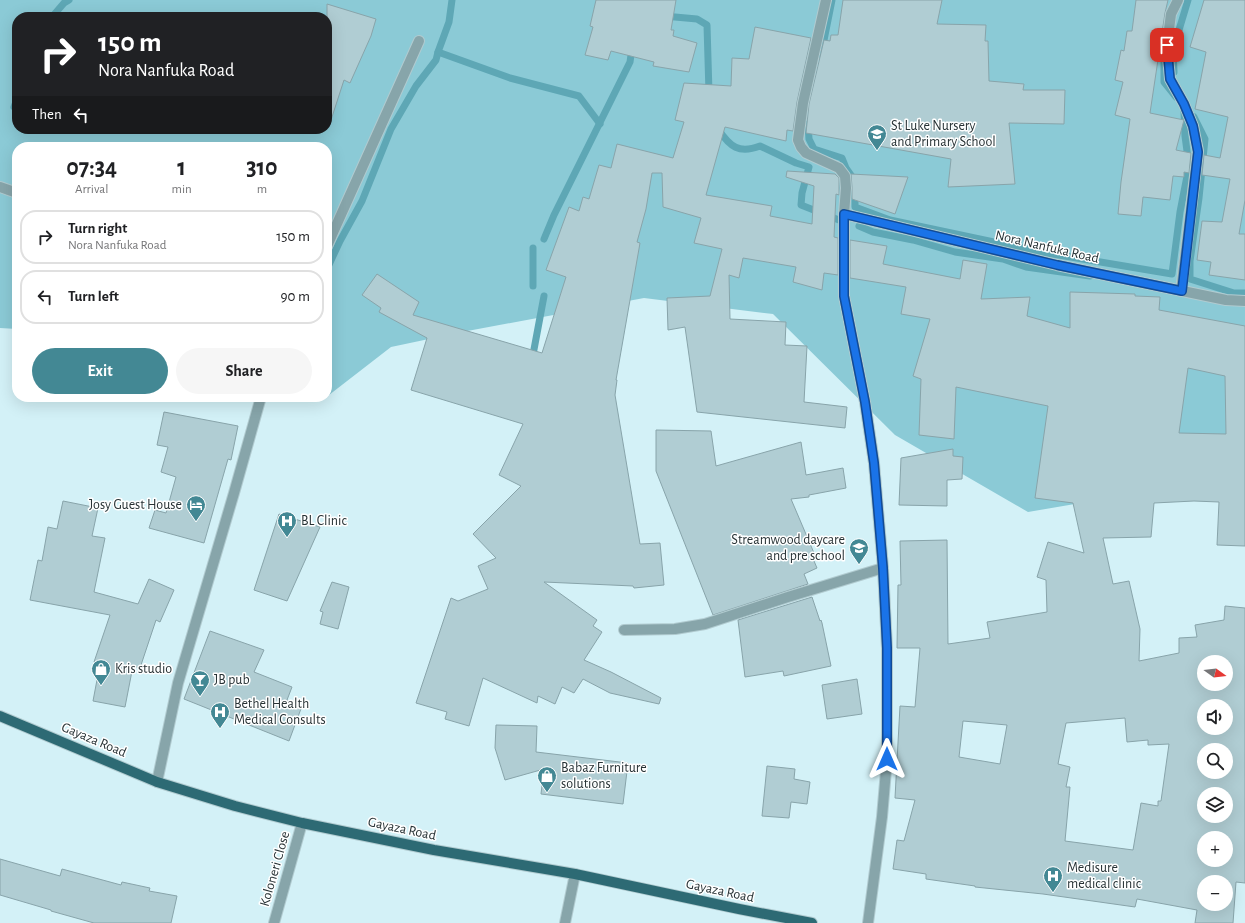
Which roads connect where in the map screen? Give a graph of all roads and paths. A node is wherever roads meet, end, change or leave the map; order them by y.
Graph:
1 (826, 0) edge
2 (1178, 0) edge
3 (419, 41) dead end
4 (0, 187) edge
5 (12, 191) edge
6 (844, 214) junction
7 (332, 235) edge
8 (1182, 291) junction
9 (1245, 301) edge
10 (260, 402) edge
11 (883, 568) junction
12 (624, 630) dead end
13 (0, 716) edge
14 (157, 782) junction
15 (302, 823) junction
16 (576, 874) junction
17 (274, 923) edge
18 (565, 923) edge
19 (812, 923) edge
20 (868, 923) edge

1 - 6 street
2 - 8 street
3 - 7 street
4 - 5 street
6 - 8 street, Nora Nanfuka Road
6 - 11 street
8 - 9 street, Nora Nanfuka Road
10 - 14 street
11 - 12 street
11 - 20 street
13 - 14 main road, Gayaza Road
14 - 15 main road, Gayaza Road
15 - 16 main road, Gayaza Road
15 - 17 street, Koloneri Close
16 - 18 street
16 - 19 main road, Gayaza Road

